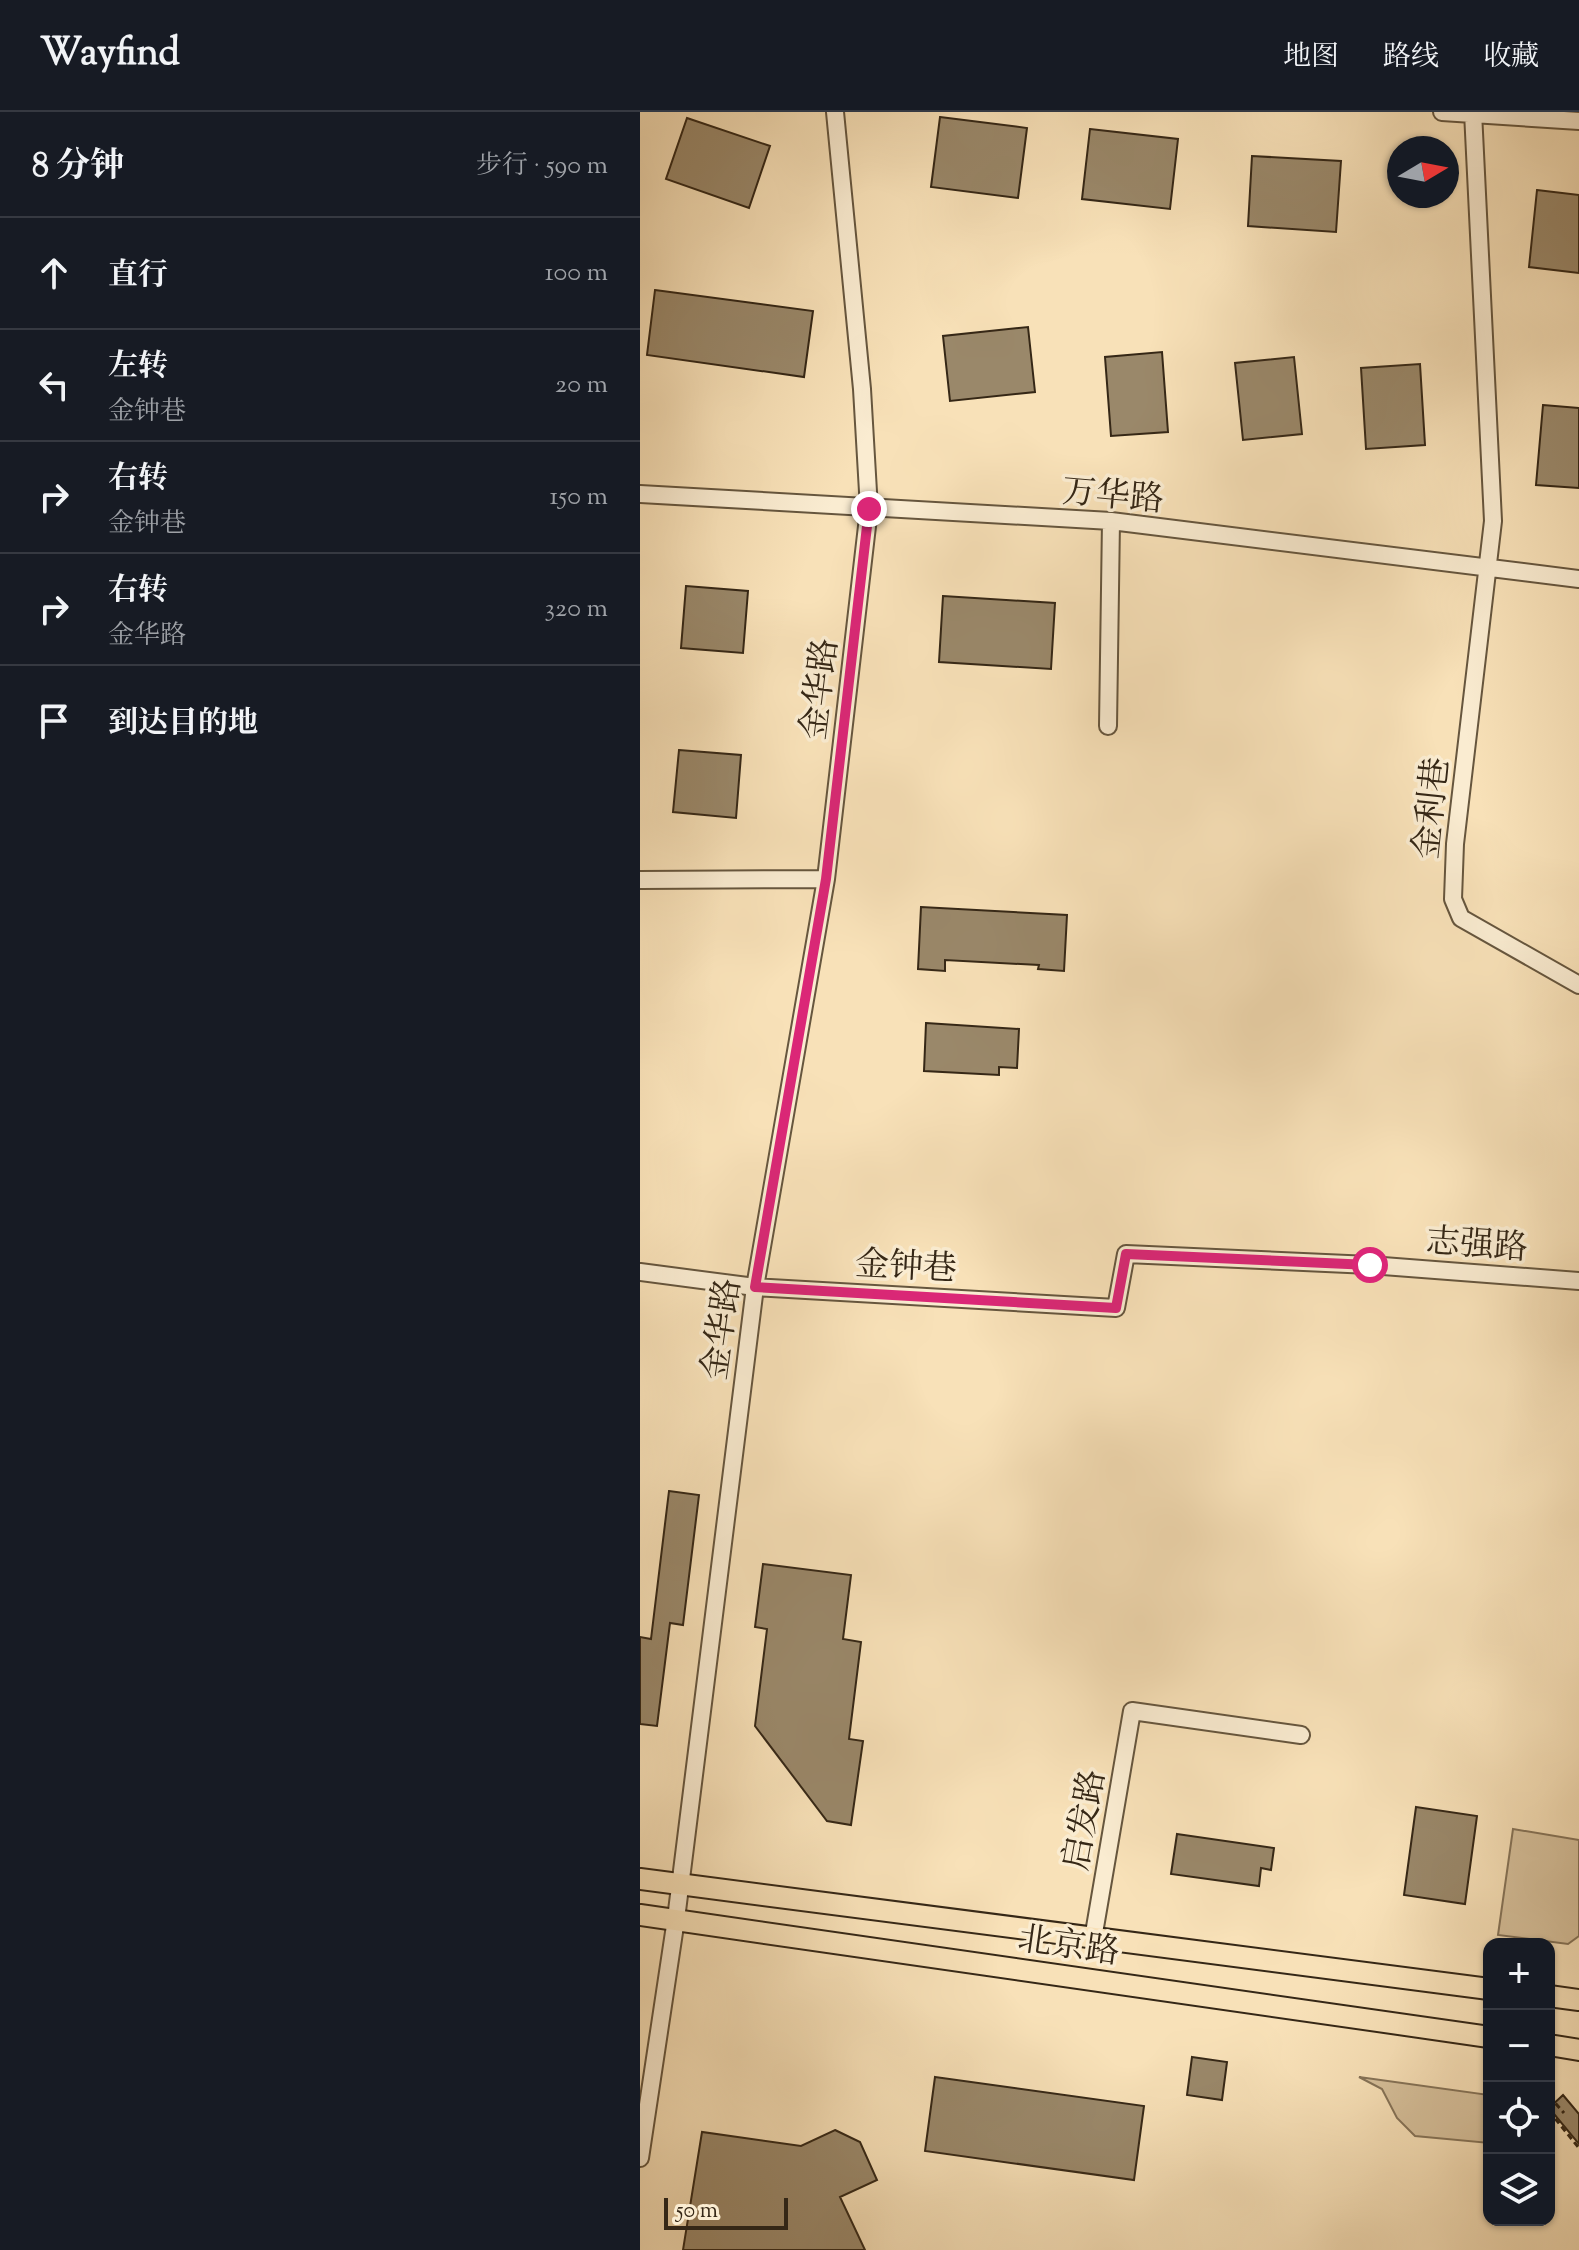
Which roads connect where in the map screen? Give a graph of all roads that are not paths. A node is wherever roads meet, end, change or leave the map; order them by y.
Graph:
1 (835, 112) edge
2 (1442, 112) edge
3 (1473, 113) edge
4 (1579, 121) edge
5 (640, 494) edge
6 (869, 509) junction
7 (1111, 521) junction
8 (1488, 567) junction
9 (1579, 579) edge
10 (1108, 726) dead end
11 (826, 879) junction
12 (640, 880) edge
13 (1579, 985) edge
14 (1126, 1254) joint
15 (640, 1272) edge
16 (1579, 1281) edge
17 (755, 1287) junction
18 (1301, 1735) dead end
19 (640, 1879) edge
20 (680, 1884) junction
21 (640, 1915) edge
22 (676, 1919) junction
23 (1093, 1939) junction
24 (1483, 1988) edge
25 (1555, 1997) edge
26 (1579, 2000) edge
27 (1483, 2036) edge
28 (1555, 2046) edge
29 (1579, 2050) edge
30 (640, 2158) edge

1 - 6 street, 金华路
2 - 3 street
3 - 4 street
3 - 8 street, 金利巷
5 - 6 street, 万华路
6 - 7 street, 万华路
6 - 11 street, 金华路
7 - 8 street, 万华路
7 - 10 street
8 - 9 street, 万华路
8 - 13 street, 金利巷
11 - 12 street
11 - 17 street, 金华路
14 - 16 street, 志强路
14 - 17 street, 金钟巷
15 - 17 street, 金钟巷
17 - 20 street, 金华路
18 - 23 street, 启发路
19 - 20 main road, 北京路
20 - 22 street, 金华路
20 - 23 main road, 北京路
21 - 22 main road, 北京路
22 - 27 main road, 北京路
22 - 30 street, 金华路
23 - 24 main road, 北京路
25 - 26 main road
28 - 29 main road

